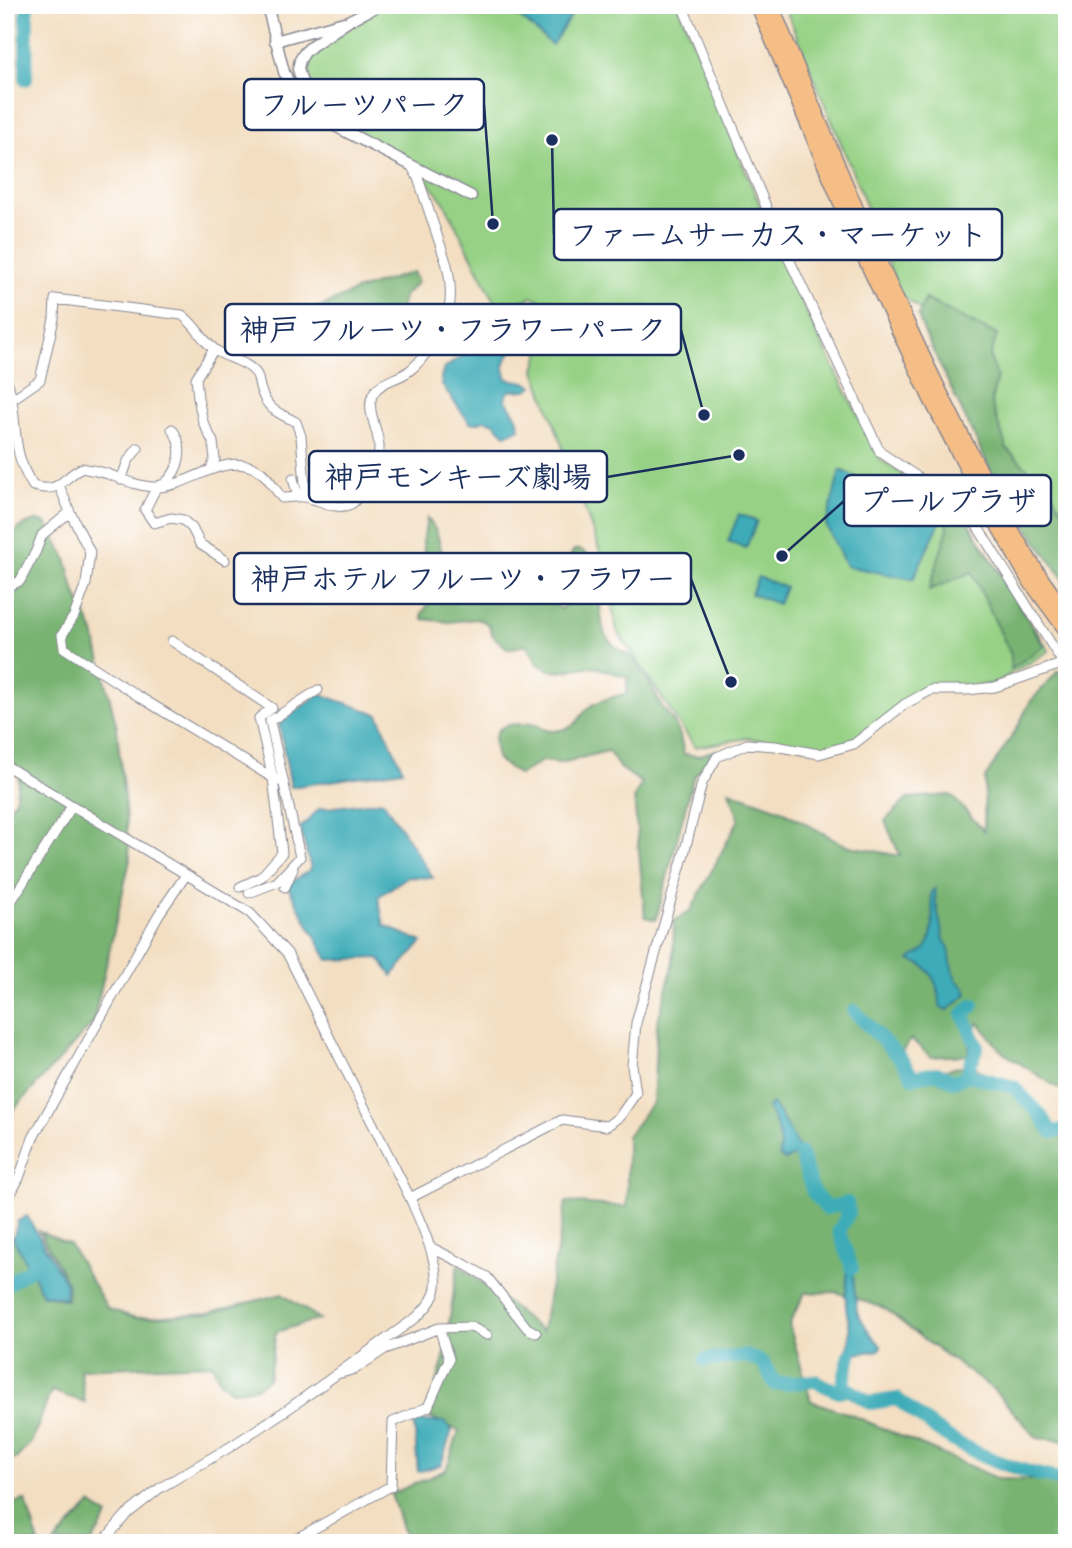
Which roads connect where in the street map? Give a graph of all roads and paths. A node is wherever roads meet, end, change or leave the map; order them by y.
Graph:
1 (267, 5) edge
2 (380, 5) edge
3 (682, 5) edge
4 (762, 7) edge
5 (350, 20) junction
6 (275, 41) junction
7 (351, 134) junction
8 (411, 165) junction
9 (471, 197) dead end
10 (214, 349) junction
11 (5, 375) edge
12 (11, 400) junction
13 (173, 429) dead end
14 (138, 448) dead end
15 (211, 469) junction
16 (293, 478) dead end
17 (121, 480) junction
18 (59, 485) junction
19 (158, 487) junction
20 (302, 497) junction
21 (70, 512) junction
22 (225, 560) dead end
23 (5, 588) edge
24 (1067, 614) edge
25 (1067, 631) edge
26 (172, 640) dead end
27 (1065, 663) edge
28 (318, 690) dead end
29 (5, 765) edge
30 (278, 780) junction
31 (72, 806) junction
32 (300, 857) junction
33 (186, 875) junction
34 (240, 887) dead end
35 (285, 887) dead end
36 (249, 892) dead end
37 (5, 911) edge
38 (410, 1198) junction
39 (5, 1205) edge
40 (430, 1247) junction
41 (439, 1328) junction
42 (536, 1333) dead end
43 (487, 1335) dead end
44 (333, 1376) junction
45 (303, 1539) edge
46 (102, 1543) edge
47 (286, 1543) edge

1 - 6 street
2 - 5 street
3 - 27 street
4 - 24 main road
4 - 25 main road
5 - 6 street
5 - 7 street
6 - 7 street
7 - 8 street
8 - 9 street
8 - 20 street
10 - 12 street
10 - 15 street
10 - 20 street
11 - 12 street
12 - 18 street
13 - 19 street
14 - 17 street
15 - 19 street
15 - 20 street
16 - 20 street
17 - 18 street
17 - 19 street
18 - 21 street
19 - 22 street
21 - 23 street
21 - 30 street
26 - 30 street
27 - 38 street
28 - 30 street
29 - 31 street
30 - 32 street
30 - 34 street
31 - 33 street
31 - 37 street
32 - 35 street
32 - 36 street
33 - 38 street
33 - 39 street
38 - 40 street
40 - 42 street
40 - 44 street
41 - 43 street
41 - 44 street
41 - 45 street
44 - 46 street
45 - 47 street

